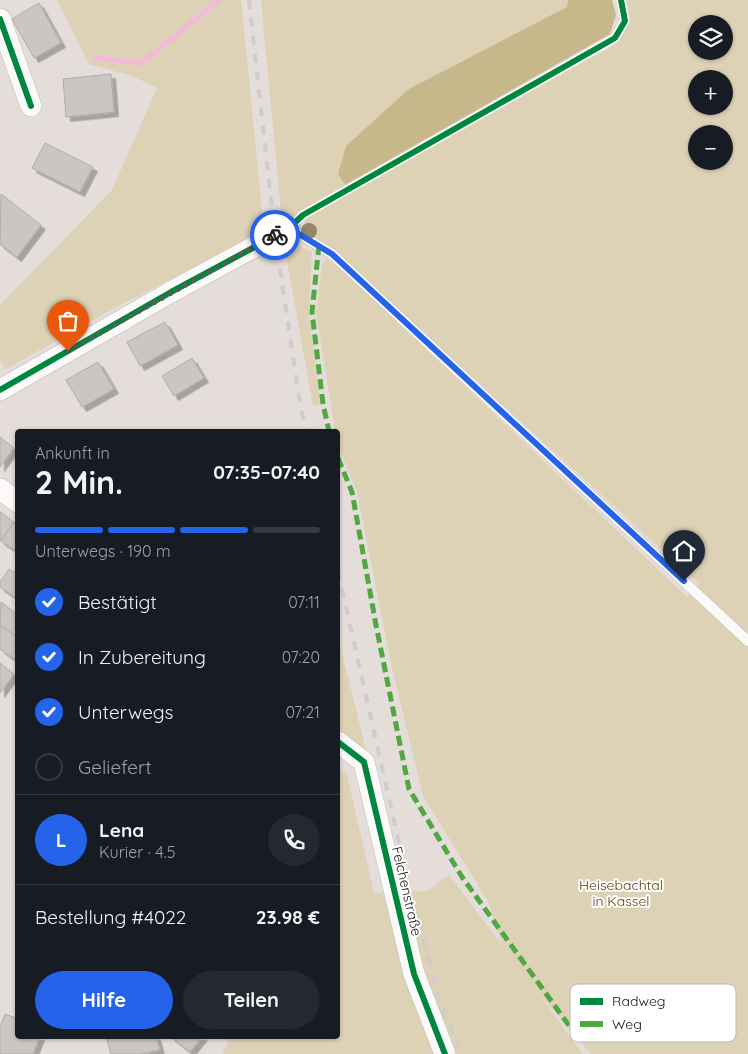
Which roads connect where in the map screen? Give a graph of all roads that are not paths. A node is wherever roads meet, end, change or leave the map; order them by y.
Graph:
1 (0, 19) edge
2 (31, 106) dead end
3 (289, 228) joint
4 (0, 390) edge
5 (0, 489) edge
6 (15, 500) edge
7 (748, 641) edge
8 (340, 744) edge
9 (445, 1054) edge

1 - 2 street
3 - 4 street
3 - 7 lane
5 - 6 street
8 - 9 street, Felchenstraße

